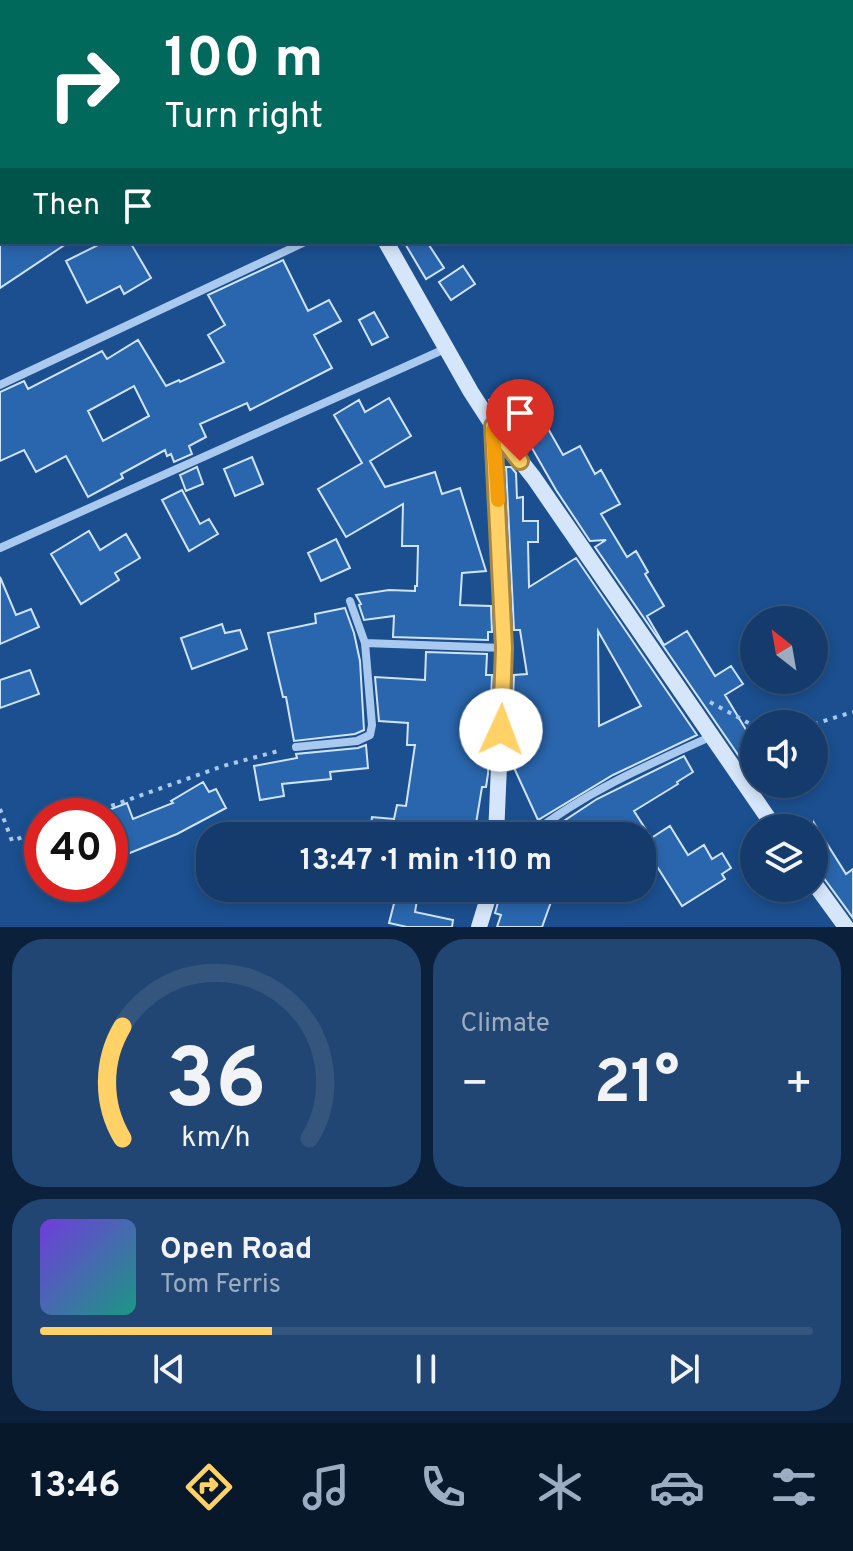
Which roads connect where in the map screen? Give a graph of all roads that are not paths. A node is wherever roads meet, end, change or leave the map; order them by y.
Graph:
1 (301, 244) edge
2 (387, 244) edge
3 (447, 348) junction
4 (0, 385) edge
5 (493, 426) junction
6 (0, 548) edge
7 (350, 601) dead end
8 (365, 643) junction
9 (504, 648) junction
10 (710, 737) junction
11 (296, 747) road end
12 (765, 814) edge
13 (497, 822) edge
14 (550, 822) edge
15 (487, 902) edge
16 (828, 902) edge
17 (479, 927) edge
18 (846, 927) edge

1 - 4 street
2 - 3 street
3 - 5 street
3 - 6 street
5 - 9 street
5 - 10 street
7 - 8 street
8 - 9 street
8 - 11 street
9 - 13 street
10 - 12 street
10 - 14 street
15 - 17 street
16 - 18 street

